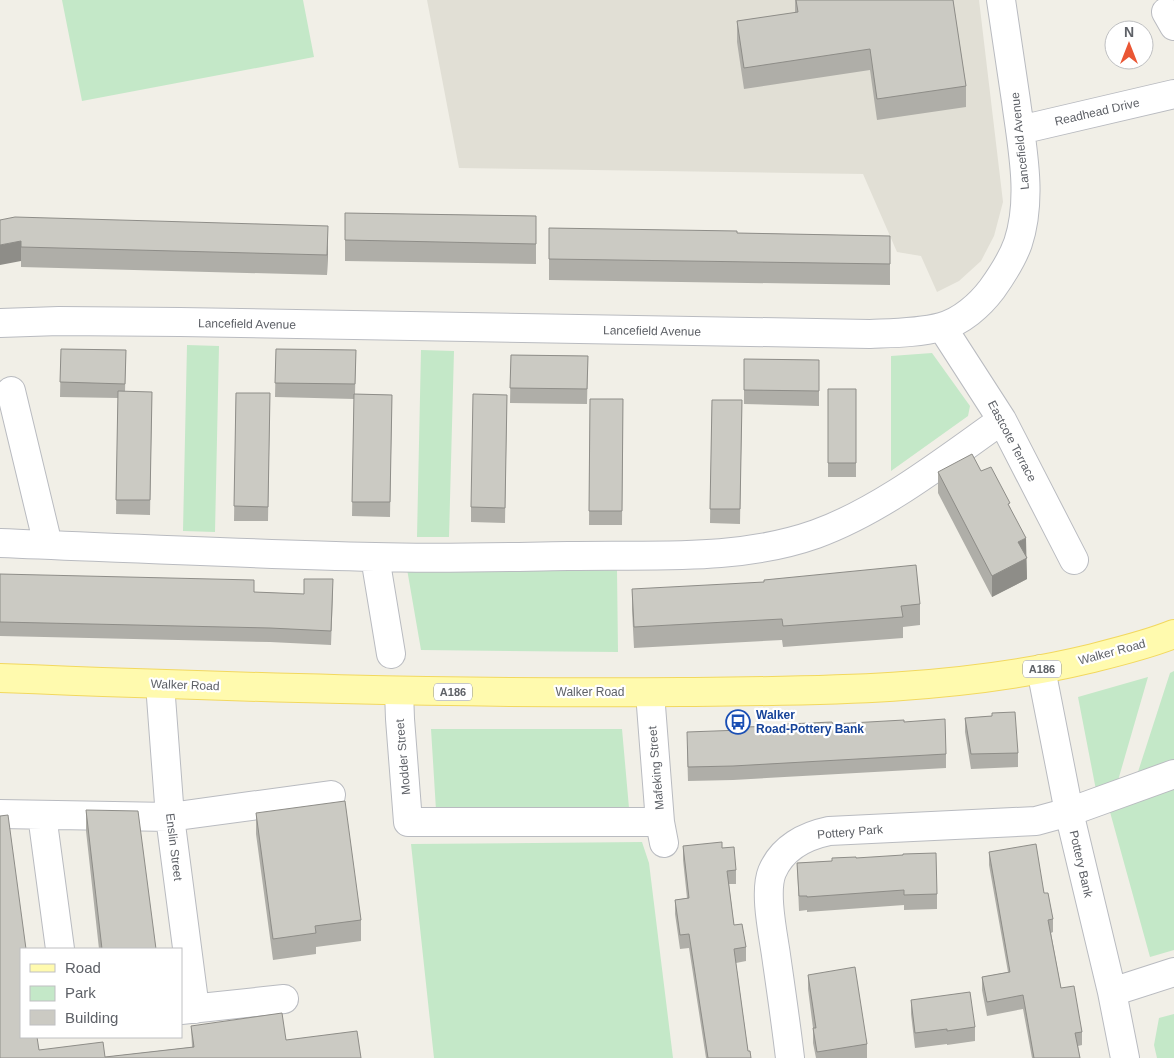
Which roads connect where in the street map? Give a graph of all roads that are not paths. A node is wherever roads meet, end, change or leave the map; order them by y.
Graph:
1 (1001, 0) edge
2 (1174, 94) edge
3 (1020, 130) junction
4 (0, 323) edge
5 (942, 326) junction
6 (10, 390) dead end
7 (1002, 420) junction
8 (0, 543) edge
9 (48, 545) junction
10 (375, 557) junction
11 (1074, 560) dead end
12 (1174, 634) edge
13 (391, 654) dead end
14 (1041, 669) junction
15 (0, 678) edge
16 (160, 684) junction
17 (399, 691) junction
18 (650, 692) junction
19 (1174, 774) edge
20 (331, 795) dead end
21 (1069, 812) junction
22 (0, 814) edge
23 (42, 815) junction
24 (170, 816) junction
25 (662, 832) joint
26 (60, 948) edge
27 (1174, 972) edge
28 (1112, 992) junction
29 (284, 999) dead end
30 (188, 1010) edge
31 (790, 1058) edge
32 (1125, 1058) edge

1 - 3 street, Lancefield Avenue
2 - 3 street, Readhead Drive
3 - 5 street, Lancefield Avenue
4 - 5 street, Lancefield Avenue
5 - 7 street, Eastcote Terrace
6 - 9 street
7 - 10 street
7 - 11 street, Eastcote Terrace
8 - 9 street
9 - 10 street
10 - 13 street
12 - 14 main road, Walker Road / A186
14 - 18 main road, Walker Road / A186
14 - 21 street, Pottery Bank
15 - 16 main road, Walker Road / A186
16 - 17 main road, Walker Road / A186
16 - 24 street, Enslin Street
17 - 18 main road, Walker Road / A186
17 - 25 street, Modder Street
18 - 25 street, Mafeking Street
19 - 21 street, Pottery Park
20 - 24 street
21 - 28 street, Pottery Bank
21 - 31 street, Pottery Park
22 - 23 street
23 - 24 street
23 - 26 street
24 - 30 street, Enslin Street
27 - 28 street
28 - 32 street, Pottery Bank
29 - 30 street

